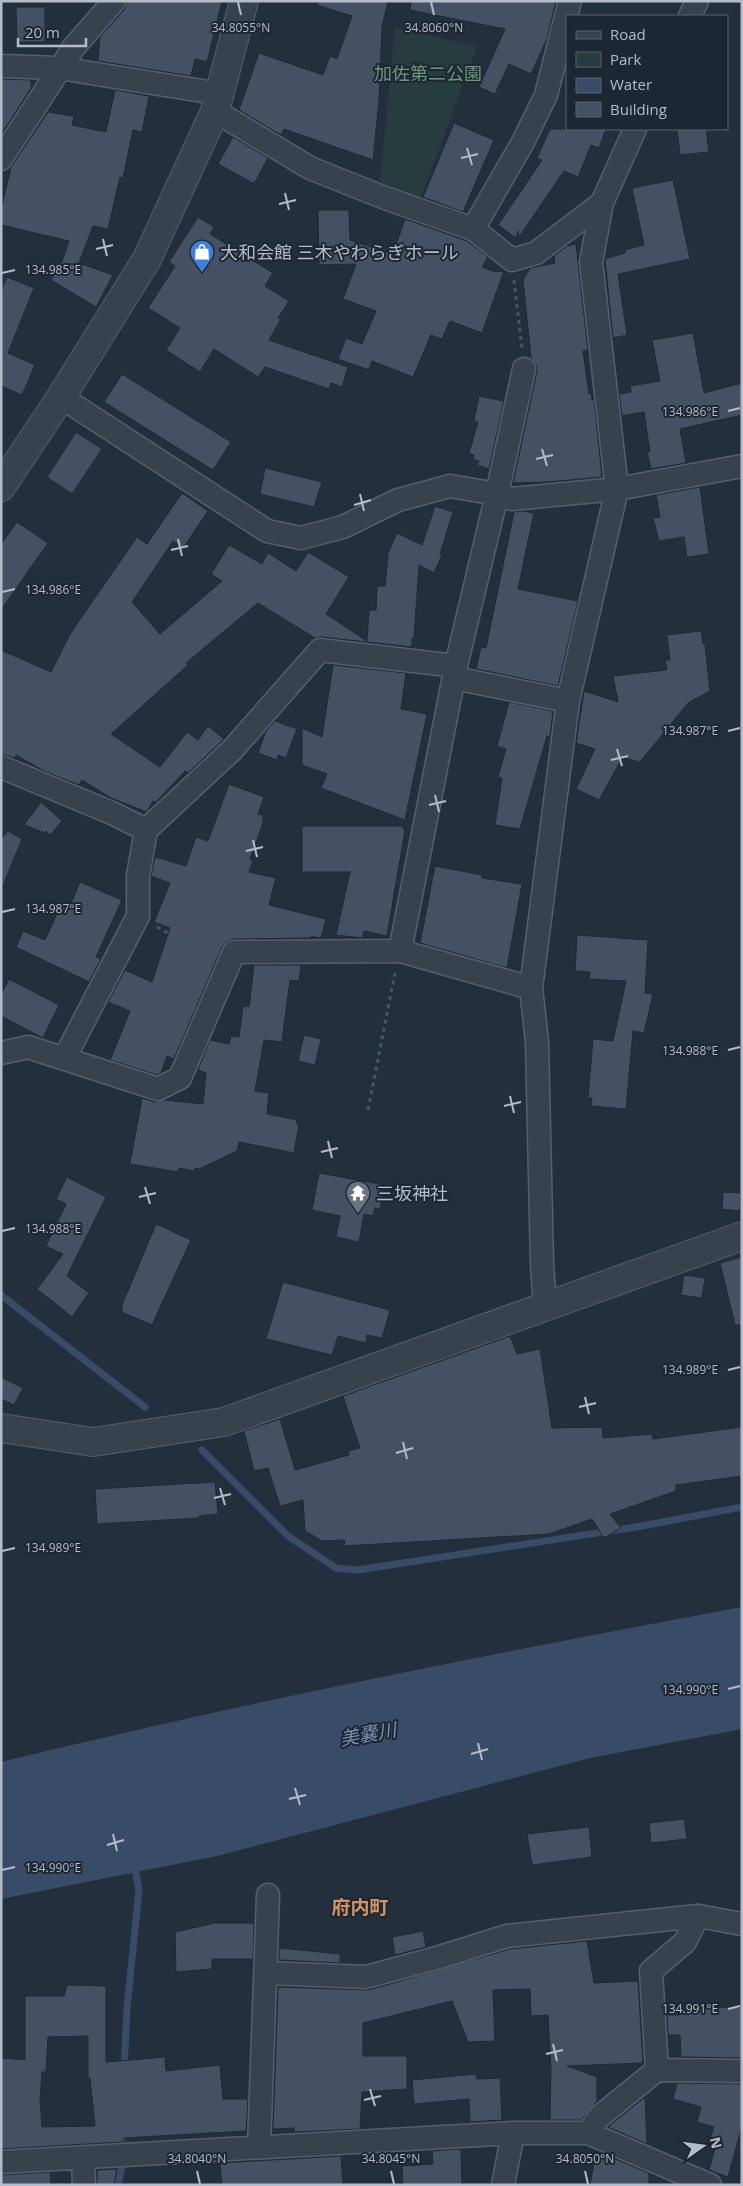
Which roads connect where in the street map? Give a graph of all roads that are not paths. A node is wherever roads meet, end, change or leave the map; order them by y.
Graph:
1 (114, 1) edge
2 (244, 1) edge
3 (570, 1) edge
4 (697, 1) edge
5 (566, 15) edge
6 (690, 15) edge
7 (566, 16) edge
8 (1, 66) edge
9 (59, 68) junction
10 (218, 103) junction
11 (635, 130) edge
12 (1, 159) edge
13 (602, 203) junction
14 (473, 228) junction
15 (524, 369) road end
16 (62, 397) junction
17 (742, 466) edge
18 (1, 486) edge
19 (617, 489) junction
20 (497, 494) junction
21 (455, 672) junction
22 (568, 701) junction
23 (1, 768) edge
24 (146, 830) junction
25 (400, 950) junction
26 (531, 988) junction
27 (1, 1054) edge
28 (64, 1059) junction
29 (742, 1236) edge
30 (545, 1306) junction
31 (1, 1428) edge
32 (268, 1895) dead end
33 (698, 1916) junction
34 (742, 1924) edge
35 (266, 1973) junction
36 (657, 2070) junction
37 (742, 2071) edge
38 (512, 2132) junction
39 (588, 2133) junction
40 (259, 2146) junction
41 (83, 2157) junction
42 (1, 2162) edge
43 (84, 2185) edge
44 (502, 2185) edge
45 (710, 2185) edge

1 - 9 street
2 - 10 street
3 - 5 street
4 - 6 street
7 - 14 street
8 - 9 street
9 - 10 street
9 - 12 street
10 - 14 street
10 - 16 street
11 - 13 street
13 - 14 street
13 - 19 street
15 - 20 street
16 - 18 street
16 - 20 street
17 - 19 street
19 - 20 street
19 - 22 street
20 - 21 street
21 - 22 street
21 - 24 street
21 - 25 street
22 - 26 street
23 - 24 street
24 - 28 street
25 - 26 street
25 - 28 street
26 - 30 street
27 - 28 street
29 - 30 street
30 - 31 street
32 - 35 street
33 - 34 street
33 - 35 street
33 - 36 street
35 - 40 street
36 - 37 street
36 - 39 street
38 - 39 street
38 - 40 street
38 - 44 street
39 - 45 street
40 - 41 street
41 - 42 street
41 - 43 street

